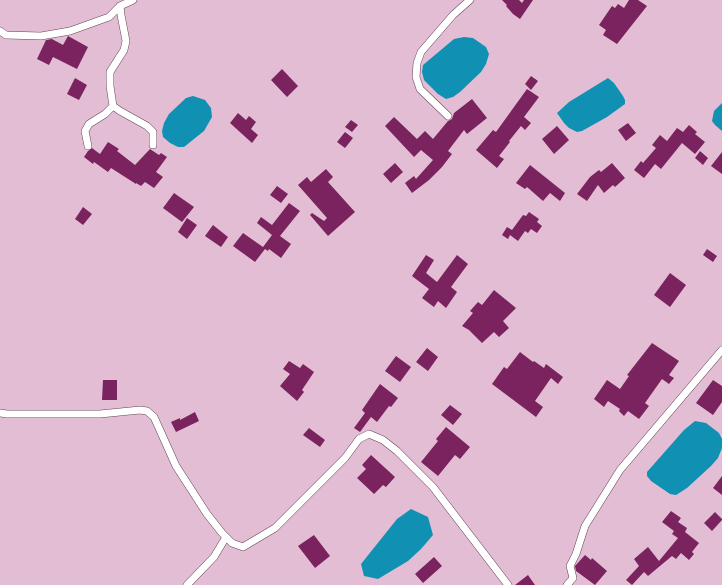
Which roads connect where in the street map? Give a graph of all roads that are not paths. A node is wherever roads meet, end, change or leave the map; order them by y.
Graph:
1 (133, 0) edge
2 (470, 0) edge
3 (120, 6) junction
4 (0, 31) edge
5 (113, 106) junction
6 (448, 116) dead end
7 (153, 145) dead end
8 (88, 146) dead end
9 (722, 350) edge
10 (0, 413) edge
11 (226, 537) junction
12 (187, 585) edge
13 (508, 585) edge
14 (567, 585) edge

1 - 3 street
2 - 6 street
3 - 4 street
3 - 5 street
5 - 7 street
5 - 8 street
9 - 14 street
10 - 11 street
11 - 12 street
11 - 13 street

